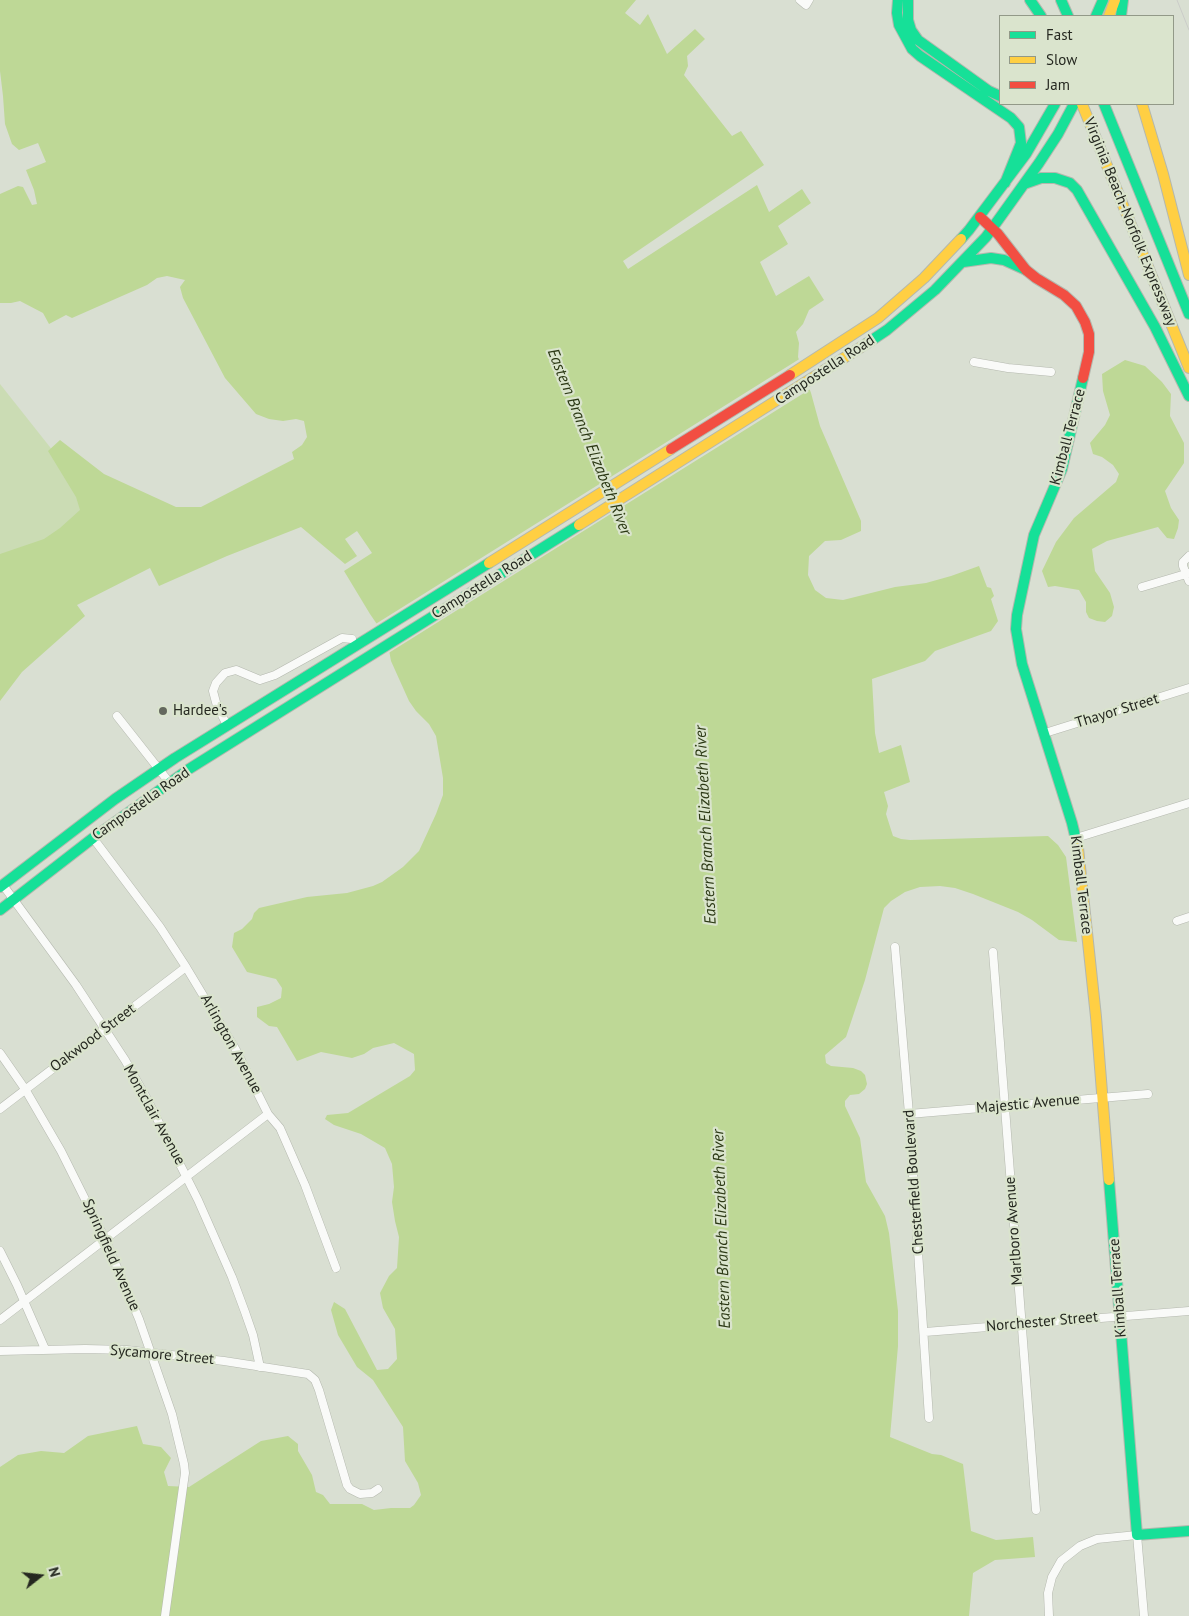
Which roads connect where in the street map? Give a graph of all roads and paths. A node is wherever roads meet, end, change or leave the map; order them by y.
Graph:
1 (898, 0) edge
2 (908, 0) edge
3 (1030, 0) edge
4 (1040, 0) edge
5 (1061, 0) edge
6 (1102, 0) edge
7 (1115, 0) edge
8 (1123, 0) edge
9 (1067, 13) edge
10 (1040, 15) edge
11 (1047, 15) edge
12 (1096, 15) edge
13 (1109, 15) edge
14 (1122, 15) edge
15 (999, 96) edge
16 (1054, 105) edge
17 (1073, 105) edge
18 (1082, 105) edge
19 (1104, 105) edge
20 (1142, 105) edge
21 (1005, 183) junction
22 (1024, 184) junction
23 (980, 217) junction
24 (993, 228) junction
25 (963, 262) junction
26 (1026, 270) junction
27 (1189, 275) edge
28 (1189, 314) edge
29 (974, 362) dead end
30 (1189, 368) edge
31 (1051, 372) dead end
32 (1189, 396) edge
33 (1189, 556) edge
34 (1188, 576) edge
35 (1142, 587) dead end
36 (352, 639) dead end
37 (1189, 688) edge
38 (117, 716) dead end
39 (227, 725) junction
40 (1045, 733) junction
41 (158, 768) junction
42 (169, 782) junction
43 (1189, 803) edge
44 (93, 838) junction
45 (1076, 838) junction
46 (2, 886) edge
47 (14, 899) junction
48 (0, 910) edge
49 (1189, 917) edge
50 (1177, 921) dead end
51 (895, 947) dead end
52 (993, 952) dead end
53 (186, 968) junction
54 (105, 1029) junction
55 (0, 1053) edge
56 (25, 1090) junction
57 (1148, 1094) dead end
58 (1103, 1098) junction
59 (1005, 1106) junction
60 (0, 1109) edge
61 (268, 1114) junction
62 (909, 1114) junction
63 (187, 1176) junction
64 (105, 1239) junction
65 (0, 1251) edge
66 (336, 1268) dead end
67 (24, 1301) junction
68 (1189, 1311) edge
69 (1120, 1316) junction
70 (0, 1320) edge
71 (1022, 1324) junction
72 (925, 1332) junction
73 (45, 1349) junction
74 (0, 1351) edge
75 (152, 1353) junction
76 (260, 1367) junction
77 (930, 1418) dead end
78 (378, 1489) dead end
79 (1036, 1510) dead end
80 (1189, 1531) edge
81 (1137, 1534) junction
82 (165, 1616) edge
83 (1049, 1616) edge
84 (1144, 1616) edge

1 - 21 main road
2 - 15 main road
3 - 10 main road
4 - 11 main road
5 - 9 main road
6 - 12 main road
7 - 13 main road
8 - 14 main road
16 - 21 main road
17 - 22 main road, Campostella Road
18 - 30 main road, Virginia Beach-Norfolk Expressway
19 - 28 main road, Virginia Beach-Norfolk Expressway
20 - 27 main road
21 - 23 main road, Campostella Road
22 - 24 main road, Campostella Road
22 - 32 main road
23 - 24 main road, Kimball Terrace
23 - 39 main road, Campostella Road
24 - 25 main road, Campostella Road
24 - 26 main road, Kimball Terrace
25 - 26 main road
25 - 42 main road, Campostella Road
26 - 40 main road, Kimball Terrace
29 - 31 street
33 - 34 street
34 - 35 street
36 - 39 street
37 - 40 street, Thayor Street
38 - 41 street
39 - 41 main road, Campostella Road
40 - 45 main road, Kimball Terrace
41 - 42 street
41 - 46 main road, Campostella Road
42 - 44 main road, Campostella Road
43 - 45 street
44 - 47 main road, Campostella Road
44 - 53 street, Arlington Avenue
45 - 58 main road, Kimball Terrace
46 - 47 street, Montclair Avenue
47 - 48 main road, Campostella Road
47 - 54 street, Montclair Avenue
49 - 50 street
51 - 62 street, Chesterfield Boulevard
52 - 59 street, Marlboro Avenue
53 - 54 street, Oakwood Street
53 - 61 street, Arlington Avenue
54 - 56 street, Oakwood Street
54 - 63 street, Montclair Avenue
55 - 56 street, Springfield Avenue
56 - 60 street, Oakwood Street
56 - 64 street, Springfield Avenue
57 - 58 street, Majestic Avenue
58 - 59 street, Majestic Avenue
58 - 69 main road, Kimball Terrace
59 - 62 street, Majestic Avenue
59 - 71 street, Marlboro Avenue
61 - 63 street
61 - 66 street, Arlington Avenue
62 - 72 street, Chesterfield Boulevard
63 - 64 street
63 - 76 street, Montclair Avenue
64 - 67 street
64 - 75 street, Springfield Avenue
65 - 67 street
67 - 70 street
67 - 73 street
68 - 69 street, Norchester Street
69 - 71 street, Norchester Street
69 - 81 main road, Kimball Terrace
71 - 72 street, Norchester Street
71 - 79 street, Marlboro Avenue
72 - 77 street, Chesterfield Boulevard
73 - 74 street, Sycamore Street
73 - 75 street, Sycamore Street
75 - 76 street, Sycamore Street
75 - 82 street, Springfield Avenue
76 - 78 street, Sycamore Street
80 - 81 main road
81 - 83 street
81 - 84 street, Kimball Terrace

